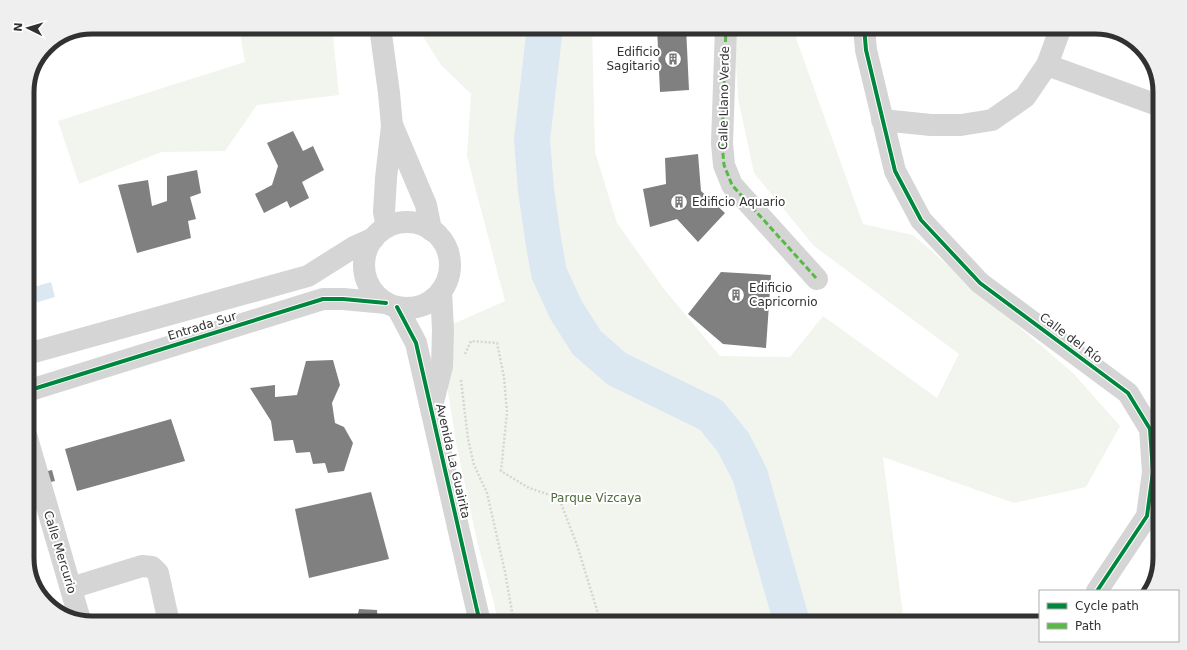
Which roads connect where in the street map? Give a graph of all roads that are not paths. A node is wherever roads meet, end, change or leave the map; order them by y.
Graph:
1 (381, 34) edge
2 (726, 34) edge
3 (865, 34) edge
4 (1059, 34) edge
5 (1047, 65) junction
6 (1153, 103) edge
7 (882, 120) junction
8 (392, 126) junction
9 (431, 230) junction
10 (381, 232) junction
11 (817, 279) dead end
12 (441, 291) junction
13 (392, 305) junction
14 (34, 352) edge
15 (34, 389) edge
16 (431, 411) junction
17 (34, 462) edge
18 (1153, 472) edge
19 (1153, 472) edge
20 (71, 588) junction
21 (1098, 590) edge
22 (78, 614) edge
23 (167, 616) edge
24 (478, 616) edge

1 - 8 street
2 - 11 street, Calle Llano Verde
3 - 7 street, Calle del Río
4 - 5 street
5 - 6 street
5 - 7 street
7 - 19 street, Calle del Río
8 - 9 street
8 - 10 street
9 - 10 street, Avenida La Guairita
9 - 12 street, Avenida La Guairita
10 - 13 street, Avenida La Guairita
10 - 14 street, Entrada Sur
12 - 13 street, Avenida La Guairita
12 - 16 street, Avenida La Guairita
13 - 15 street, Entrada Sur
13 - 16 street, Avenida La Guairita
16 - 24 street, Avenida La Guairita
17 - 20 street, Calle Mercurio
18 - 21 street, Calle del Río
20 - 22 street, Calle Mercurio
20 - 23 street

